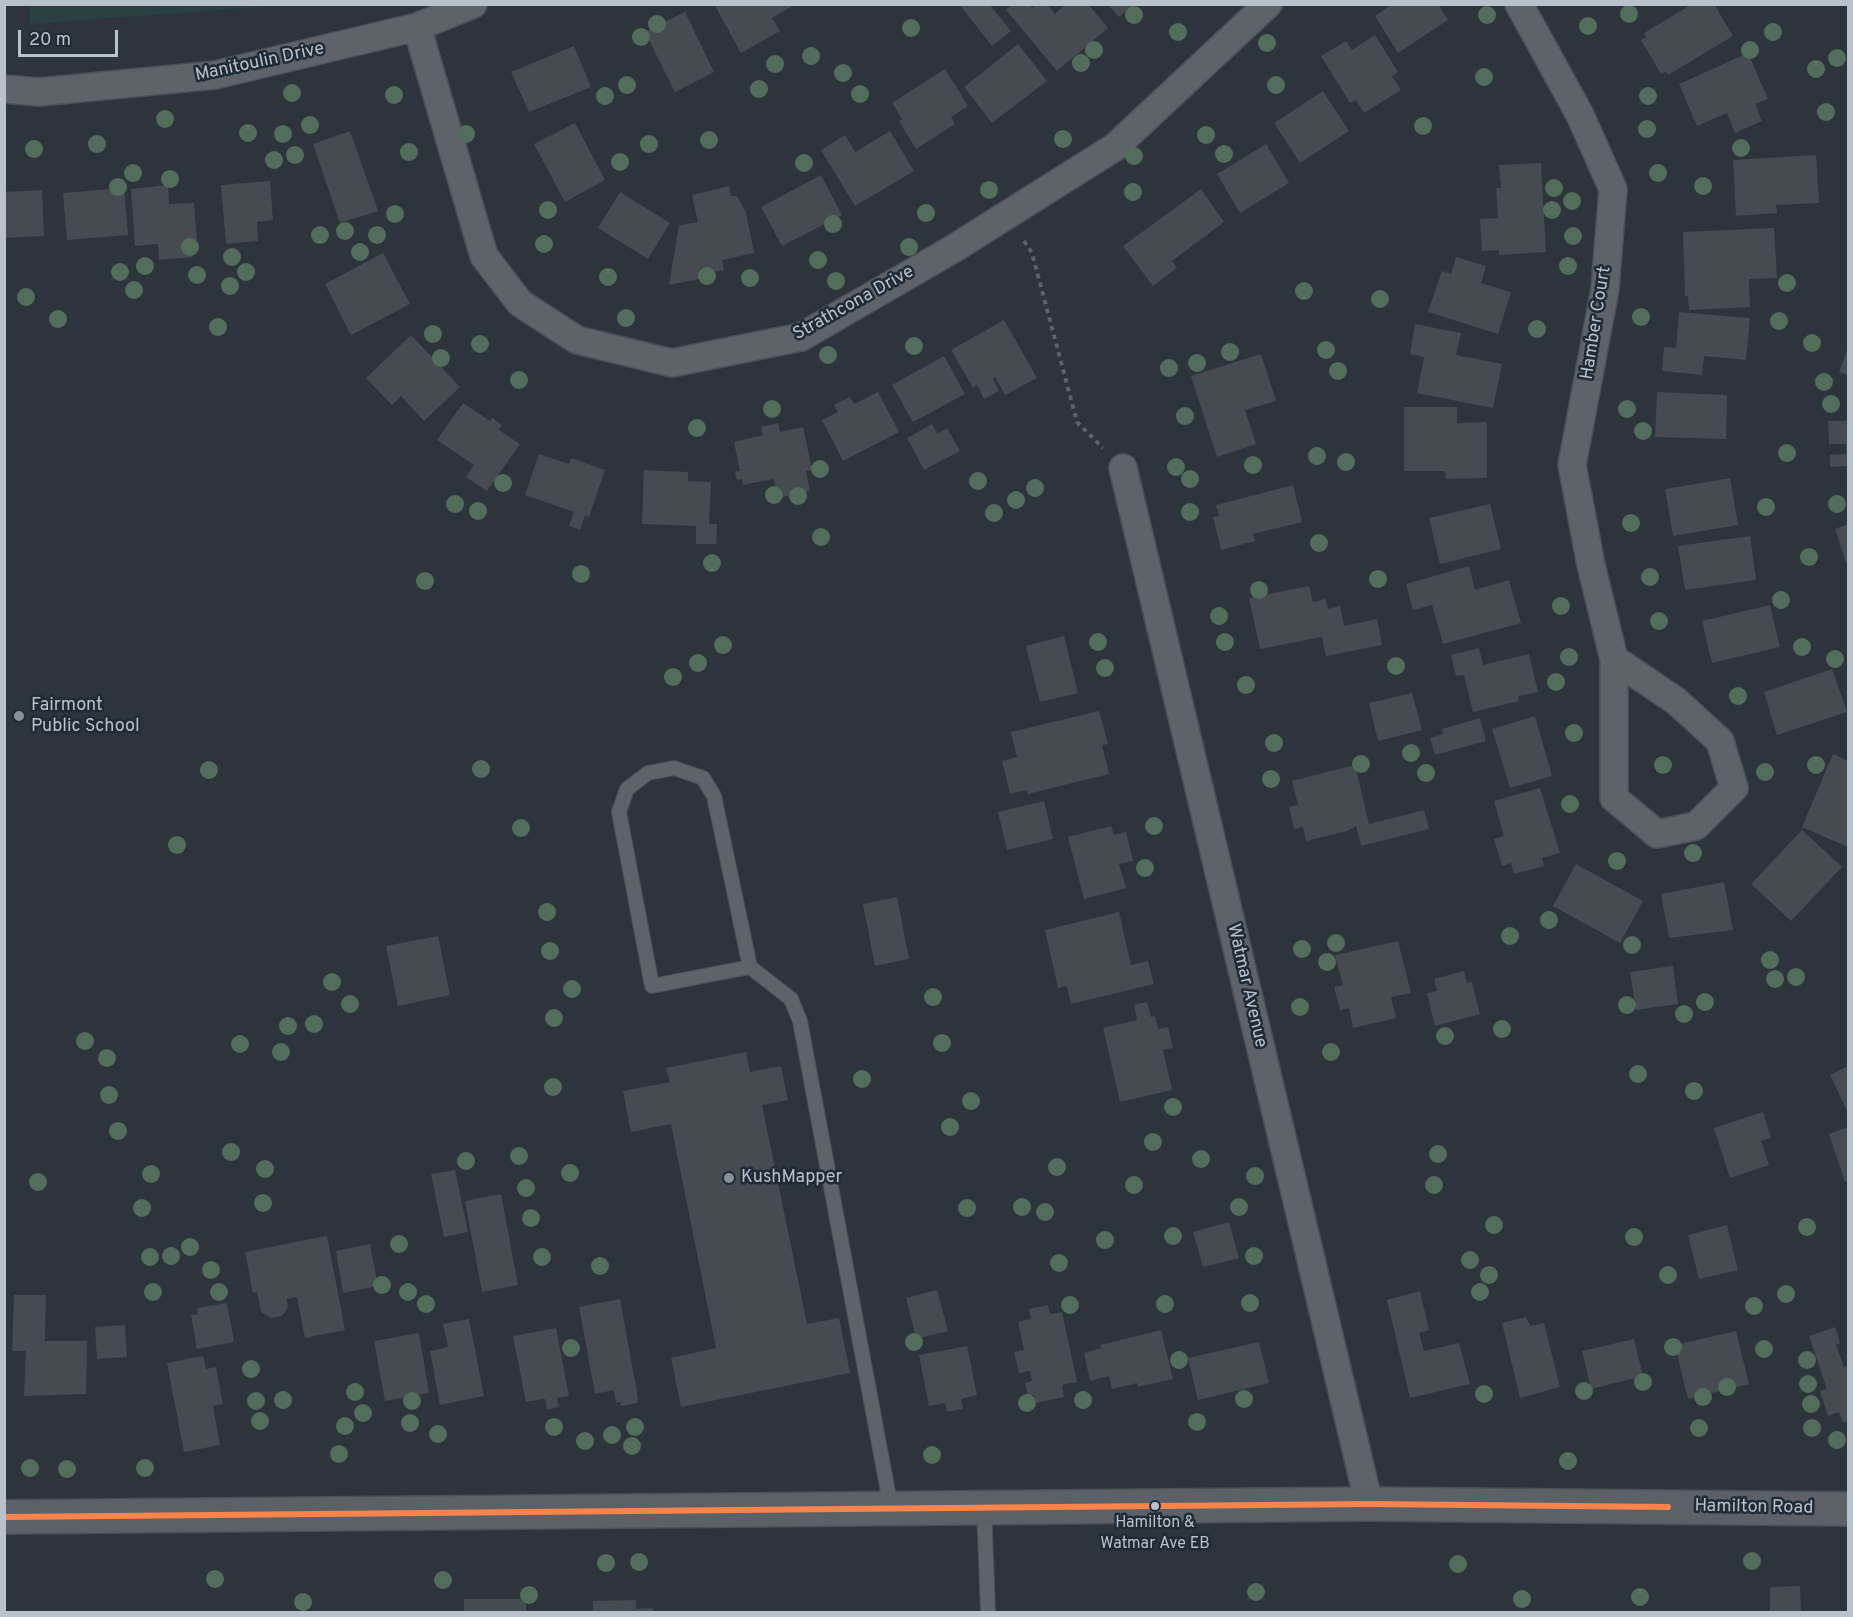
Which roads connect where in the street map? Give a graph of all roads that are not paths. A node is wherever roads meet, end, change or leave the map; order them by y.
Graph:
1 (473, 4) edge
2 (1268, 4) edge
3 (1519, 4) edge
4 (417, 27) junction
5 (4, 89) edge
6 (1123, 468) road end
7 (1614, 659) junction
8 (750, 967) junction
9 (1369, 1504) junction
10 (891, 1508) junction
11 (984, 1508) junction
12 (1848, 1509) edge
13 (4, 1517) edge
14 (988, 1612) edge

1 - 4 street, Manitoulin Drive
2 - 4 street, Strathcona Drive
3 - 7 street, Hamber Court
4 - 5 street, Manitoulin Drive
6 - 9 street, Watmar Avenue
7 - 7 street, Hamber Court
8 - 8 lane
8 - 10 lane
9 - 11 main road, Hamilton Road
9 - 12 main road, Hamilton Road
10 - 11 main road, Hamilton Road
10 - 13 main road, Hamilton Road
11 - 14 lane

